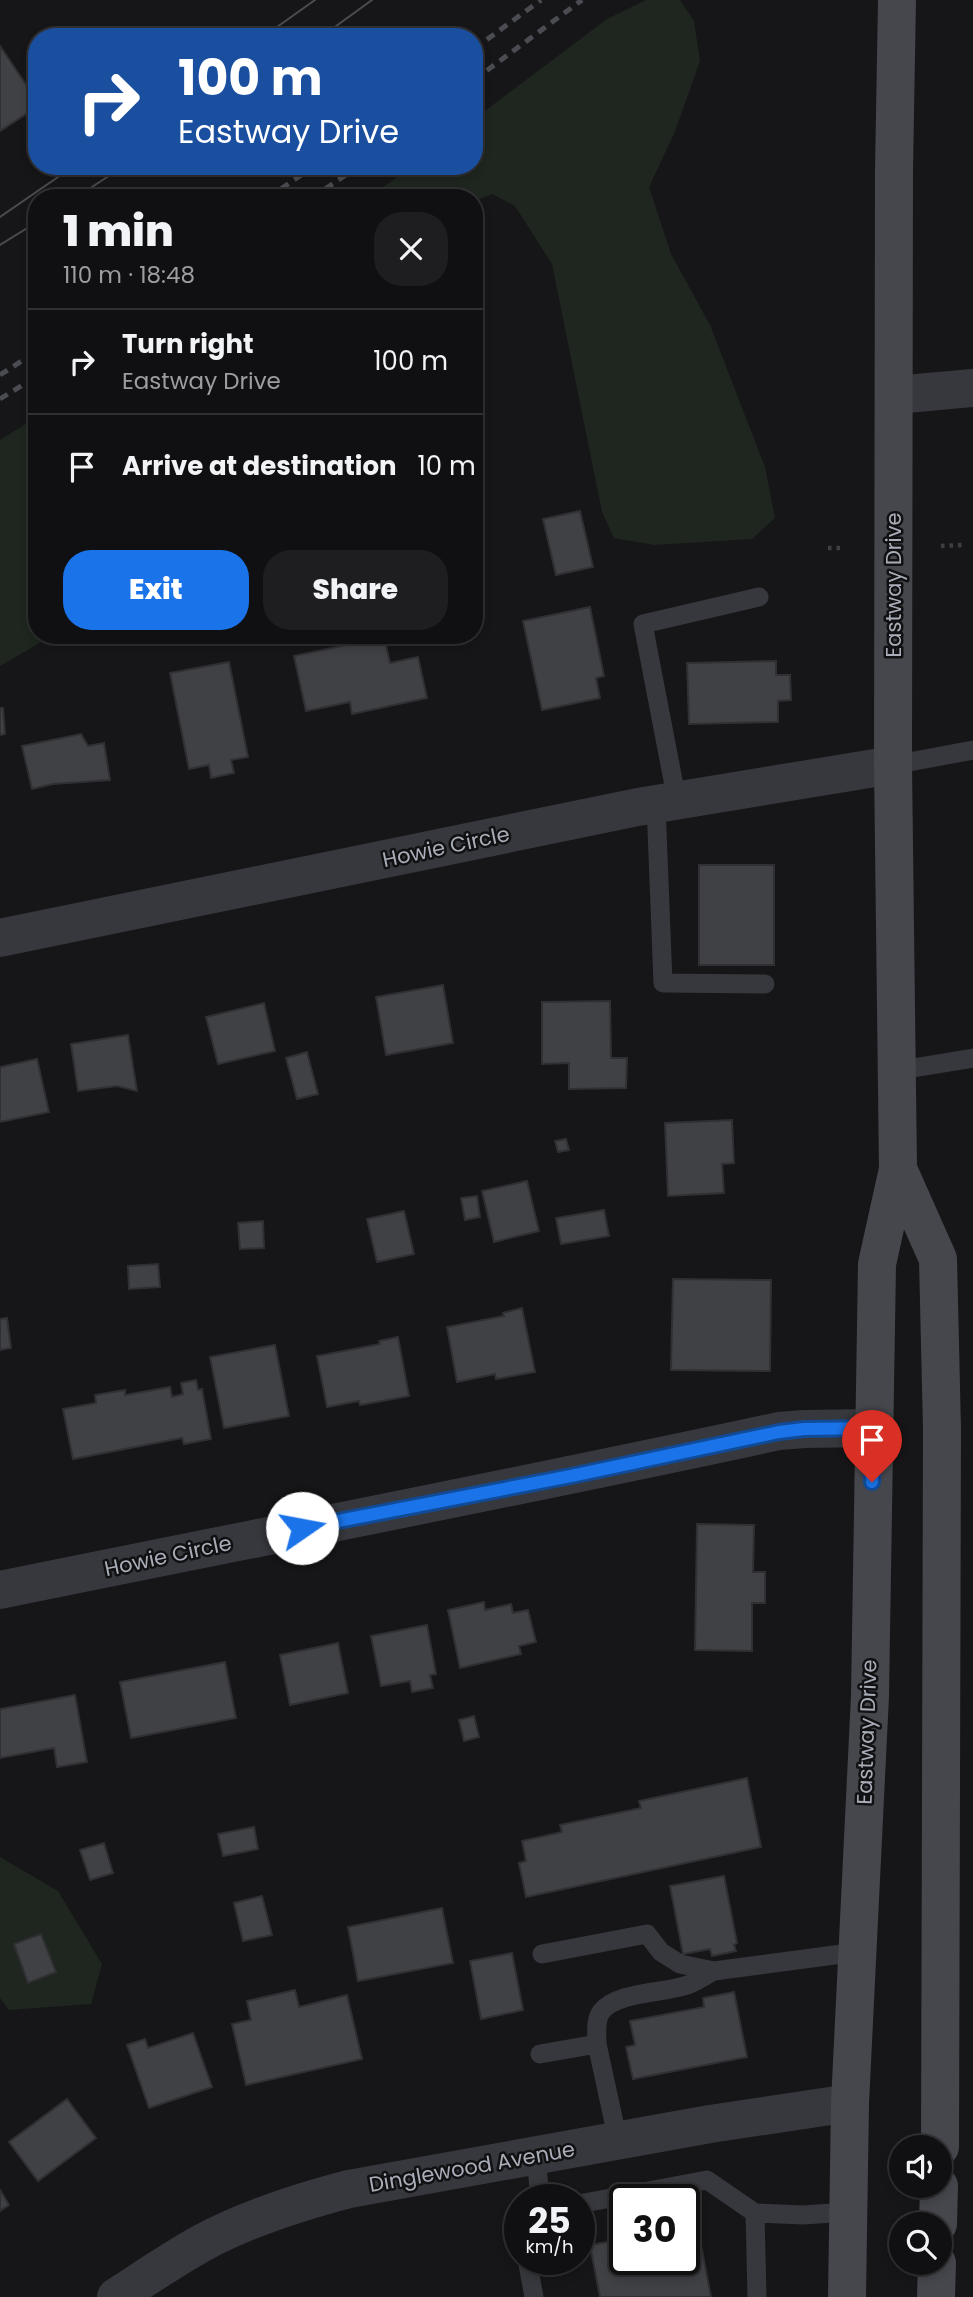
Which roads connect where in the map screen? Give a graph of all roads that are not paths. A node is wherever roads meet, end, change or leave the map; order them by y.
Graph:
1 (897, 0) edge
2 (973, 388) edge
3 (895, 395) junction
4 (759, 597) dead end
5 (973, 750) edge
6 (893, 765) junction
7 (666, 803) junction
8 (0, 938) edge
9 (765, 984) dead end
10 (973, 1058) edge
11 (895, 1071) junction
12 (898, 1169) junction
13 (873, 1428) junction
14 (0, 1590) edge
15 (857, 1952) junction
16 (542, 1954) dead end
17 (713, 1971) junction
18 (597, 2044) junction
19 (540, 2053) dead end
20 (850, 2103) junction
21 (940, 2135) edge
22 (618, 2141) junction
23 (536, 2155) junction
24 (539, 2184) edge
25 (595, 2201) edge
26 (848, 2212) junction
27 (755, 2213) junction
28 (530, 2275) edge
29 (937, 2275) edge
30 (116, 2297) edge
31 (534, 2297) edge
32 (757, 2297) edge
33 (847, 2297) edge
34 (936, 2297) edge

1 - 3 main road, Eastway Drive
2 - 3 street
3 - 6 main road, Eastway Drive
4 - 7 lane
5 - 6 lane
6 - 7 street, Howie Circle
6 - 11 main road, Eastway Drive
7 - 8 street, Howie Circle
7 - 9 lane
10 - 11 lane
11 - 12 main road, Eastway Drive
12 - 13 main road, Eastway Drive
12 - 21 main road, Eastway Drive
13 - 14 street, Howie Circle
13 - 15 main road, Eastway Drive
15 - 17 lane
15 - 20 main road, Eastway Drive
16 - 17 lane
17 - 18 lane
18 - 19 lane
18 - 22 lane
20 - 22 street, Dinglewood Avenue
20 - 26 main road, Eastway Drive
22 - 23 street, Dinglewood Avenue
23 - 24 lane
23 - 30 street, Dinglewood Avenue
25 - 27 lane
26 - 27 lane
26 - 33 main road, Eastway Drive
27 - 32 lane
28 - 31 lane
29 - 34 main road

